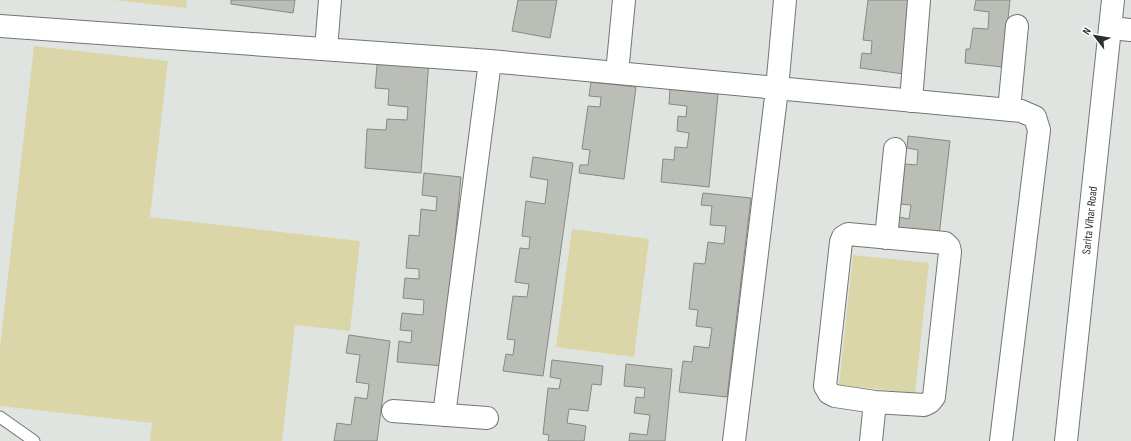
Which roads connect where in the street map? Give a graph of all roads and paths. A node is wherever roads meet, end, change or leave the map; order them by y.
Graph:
1 (330, 0) edge
2 (624, 0) edge
3 (785, 0) edge
4 (919, 0) edge
5 (1113, 0) edge
6 (0, 26) edge
7 (1017, 26) dead end
8 (1121, 29) edge
9 (326, 49) junction
10 (490, 61) junction
11 (616, 73) junction
12 (777, 89) junction
13 (911, 101) junction
14 (1009, 110) junction
15 (895, 149) dead end
16 (886, 238) junction
17 (875, 402) junction
18 (393, 411) dead end
19 (444, 415) junction
20 (0, 417) edge
21 (487, 418) dead end
22 (34, 441) edge
23 (734, 441) edge
24 (871, 441) edge
25 (1001, 441) edge
26 (1066, 441) edge

1 - 9 street
2 - 11 street
3 - 12 street
4 - 13 street
5 - 8 street, Sarita Vihar Road
6 - 9 street
7 - 14 street
8 - 26 street, Sarita Vihar Road
9 - 10 street
10 - 11 street
10 - 19 street
11 - 12 street
12 - 13 street
12 - 23 street
13 - 14 street
14 - 25 street
15 - 16 street
16 - 17 street
16 - 17 street
17 - 24 street
18 - 19 street
19 - 21 street
20 - 22 lane

